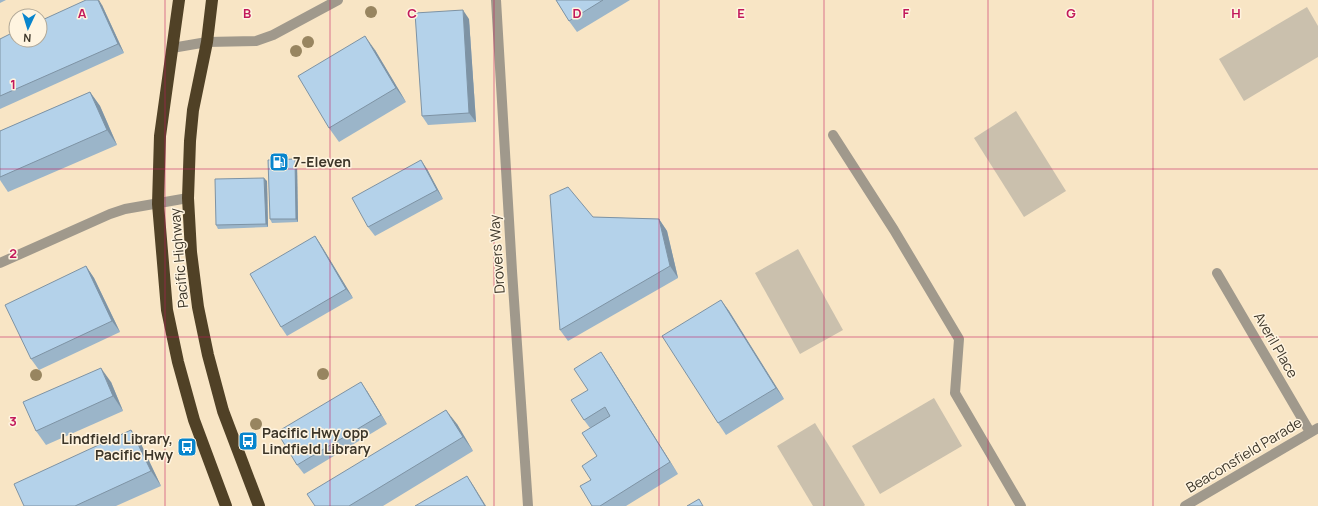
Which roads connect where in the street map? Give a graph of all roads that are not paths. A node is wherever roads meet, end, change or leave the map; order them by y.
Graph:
1 (179, 0) edge
2 (212, 0) edge
3 (338, 0) edge
4 (496, 0) edge
5 (206, 42) junction
6 (172, 48) junction
7 (833, 135) dead end
8 (188, 198) junction
9 (158, 204) junction
10 (0, 263) edge
11 (1217, 273) dead end
12 (1314, 430) edge
13 (226, 506) edge
14 (259, 506) edge
15 (528, 506) edge
16 (1021, 506) edge
17 (1185, 506) edge

1 - 6 highway, Pacific Highway
2 - 5 highway, Pacific Highway
3 - 5 street
4 - 15 street, Drovers Way
5 - 6 street
5 - 8 highway, Pacific Highway
6 - 9 highway, Pacific Highway
7 - 16 street
8 - 9 street
8 - 14 highway, Pacific Highway
9 - 10 street
9 - 13 highway, Pacific Highway
11 - 12 street, Averil Place
12 - 17 street, Beaconsfield Parade

